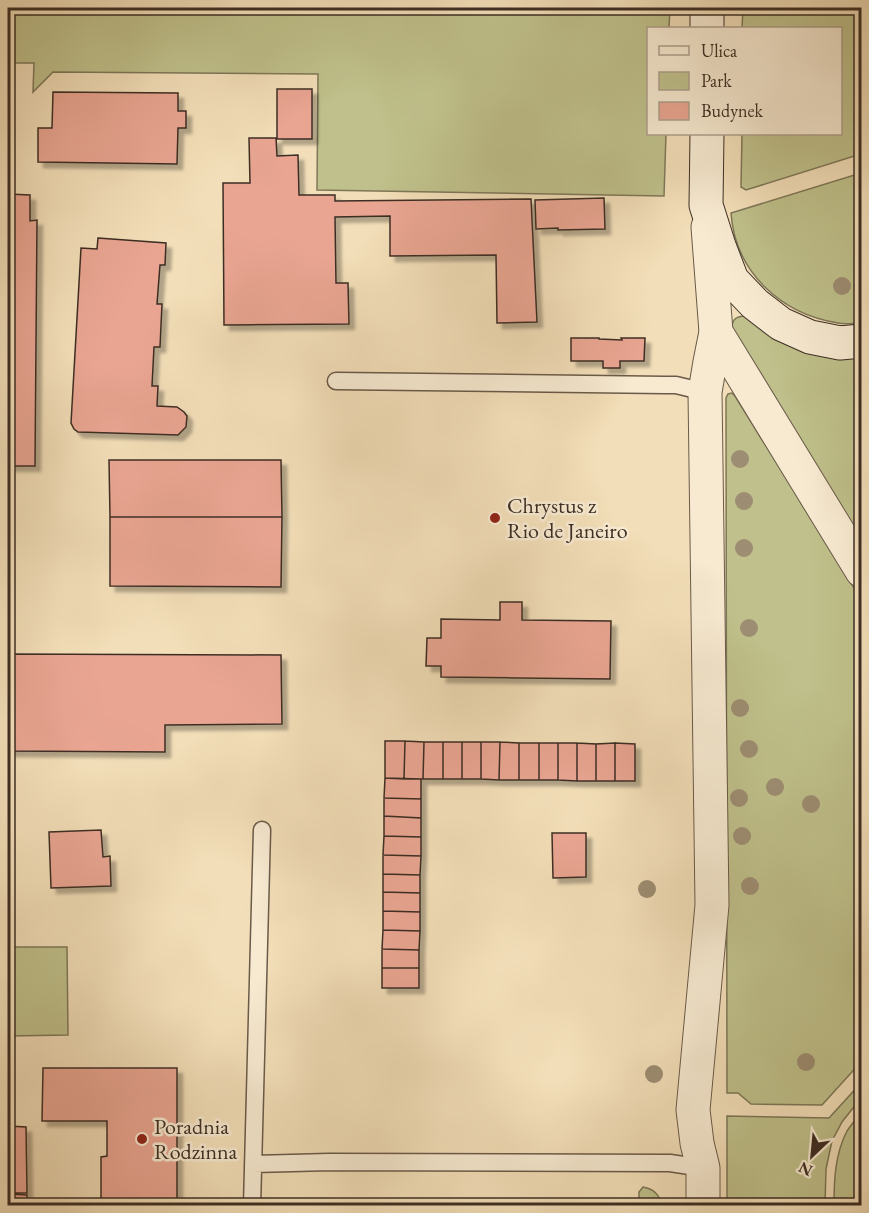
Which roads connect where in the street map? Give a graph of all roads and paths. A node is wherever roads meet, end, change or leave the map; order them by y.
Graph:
1 (707, 8) edge
2 (707, 27) edge
3 (707, 135) edge
4 (706, 205) junction
5 (716, 332) junction
6 (861, 341) edge
7 (336, 381) dead end
8 (705, 392) junction
9 (861, 572) edge
10 (262, 830) dead end
11 (253, 1164) junction
12 (703, 1168) junction
13 (252, 1206) edge
14 (703, 1206) edge

1 - 2 street
3 - 4 street
4 - 5 street
4 - 6 street
5 - 8 street
5 - 9 street
7 - 8 lane
8 - 12 street
10 - 11 lane
11 - 12 lane
11 - 13 lane
12 - 14 street

